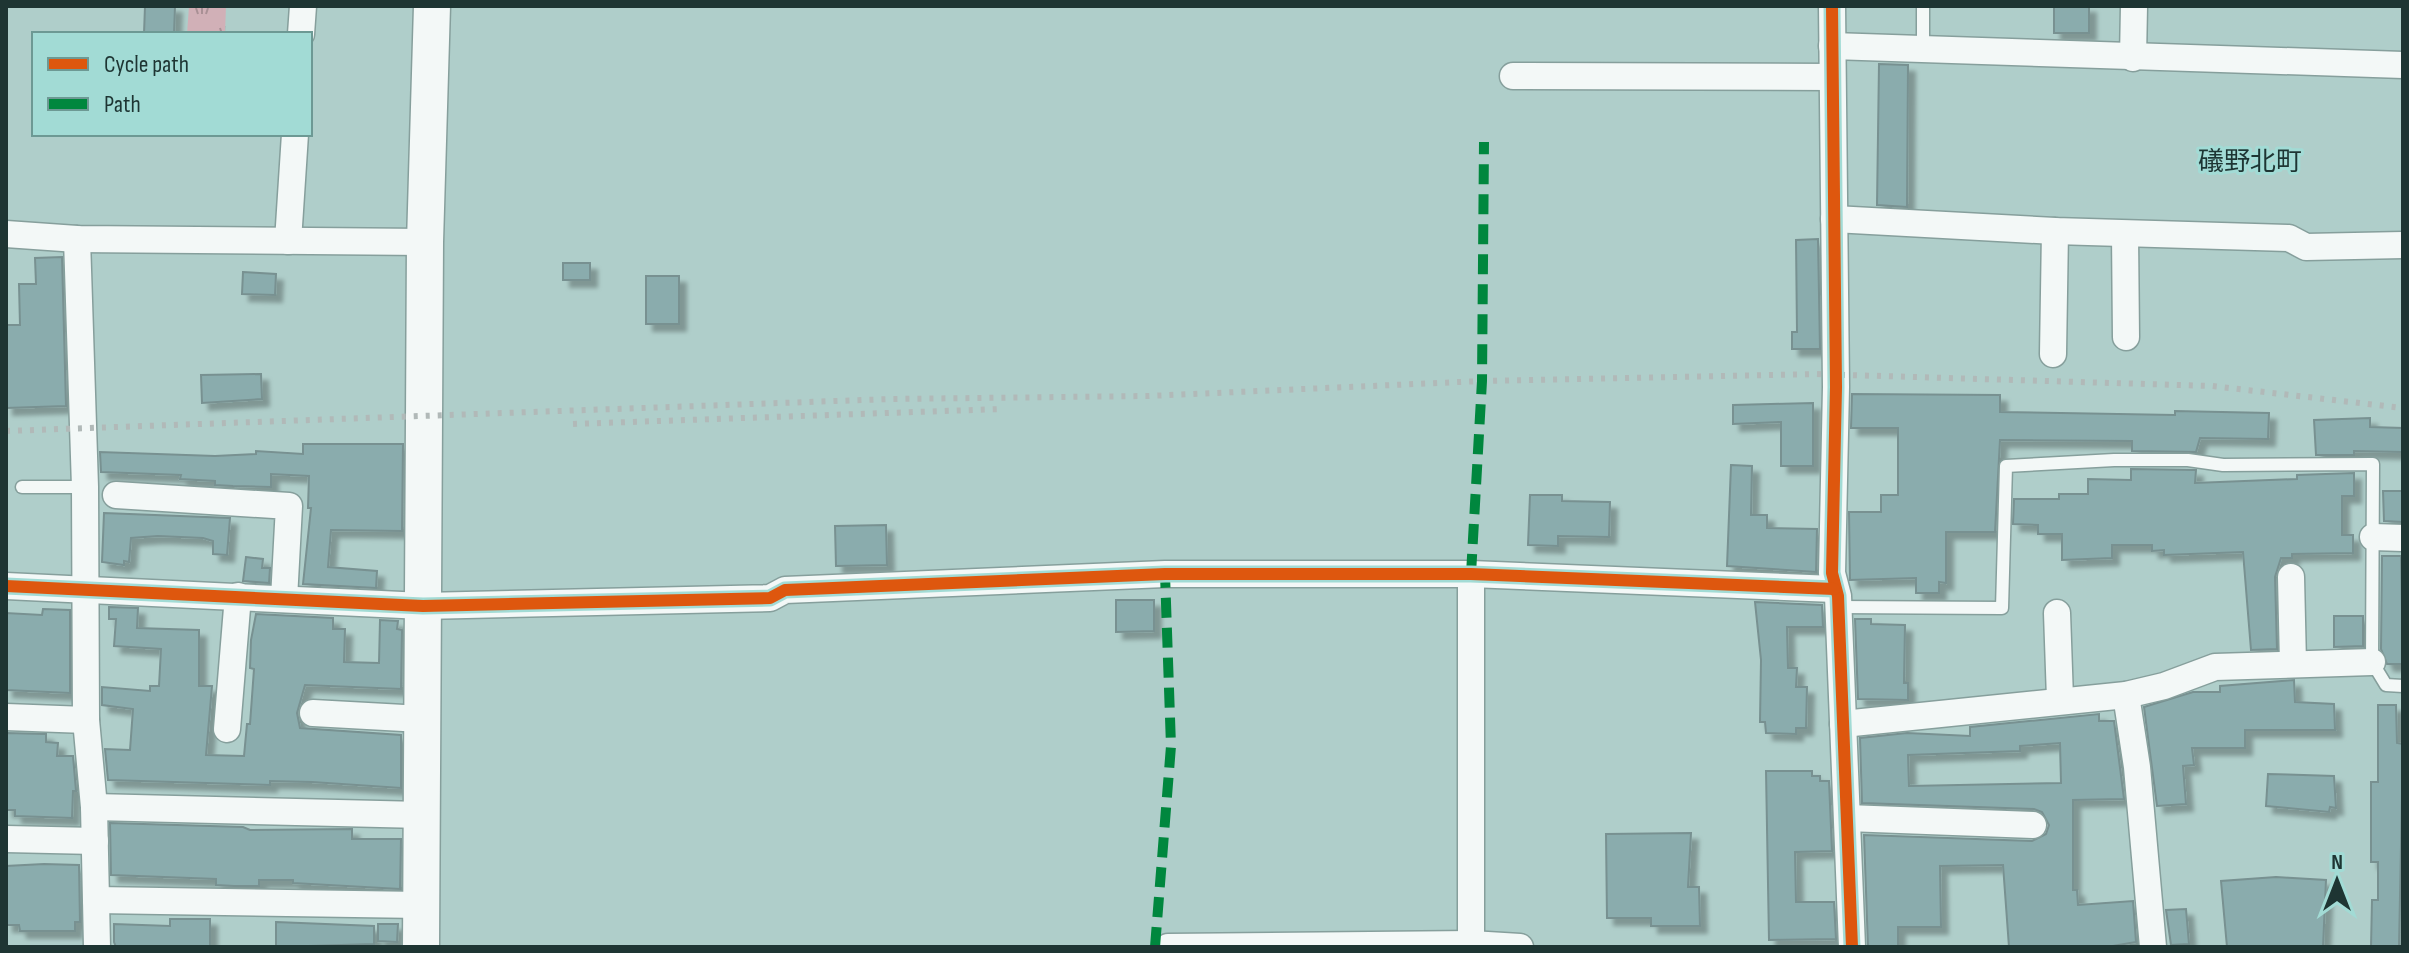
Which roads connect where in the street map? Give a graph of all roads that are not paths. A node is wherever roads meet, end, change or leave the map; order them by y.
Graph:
1 (303, 6) edge
2 (432, 6) edge
3 (1832, 6) edge
4 (1923, 6) edge
5 (2134, 6) edge
6 (301, 32) edge
7 (1832, 46) junction
8 (1923, 49) junction
9 (2133, 58) junction
10 (2403, 65) edge
11 (1513, 76) dead end
12 (1832, 77) junction
13 (295, 136) edge
14 (1834, 219) junction
15 (2055, 231) junction
16 (6, 234) edge
17 (2125, 234) junction
18 (77, 239) junction
19 (288, 241) junction
20 (425, 242) junction
21 (2403, 245) edge
22 (2126, 337) dead end
23 (2053, 354) dead end
24 (22, 487) dead end
25 (85, 487) junction
26 (116, 495) dead end
27 (2373, 537) junction
28 (2403, 538) edge
29 (1471, 574) junction
30 (2291, 577) dead end
31 (6, 586) edge
32 (84, 591) junction
33 (238, 596) junction
34 (1836, 598) junction
35 (284, 599) junction
36 (423, 606) junction
37 (2057, 613) dead end
38 (2372, 662) junction
39 (2293, 664) junction
40 (2403, 686) edge
41 (2126, 695) junction
42 (2060, 699) junction
43 (313, 713) dead end
44 (6, 717) edge
45 (422, 719) junction
46 (86, 720) junction
47 (1843, 724) junction
48 (227, 729) dead end
49 (94, 807) junction
50 (422, 815) junction
51 (1847, 818) junction
52 (2033, 825) dead end
53 (6, 839) edge
54 (95, 841) junction
55 (96, 900) junction
56 (421, 905) junction
57 (1479, 945) edge
58 (97, 947) edge
59 (421, 947) edge
60 (1168, 947) edge
61 (1520, 947) edge
62 (1852, 947) edge
63 (2153, 947) edge

1 - 6 street
2 - 20 street
3 - 7 street
4 - 8 lane
5 - 9 street
7 - 8 street
7 - 12 street
8 - 9 street
9 - 10 street
11 - 12 street
12 - 14 street
13 - 19 street
14 - 15 street
14 - 34 street
15 - 17 street
15 - 23 street
16 - 18 street
17 - 21 street
17 - 22 street
18 - 19 street
18 - 25 street
19 - 20 street
20 - 36 street
24 - 25 lane
25 - 32 street
26 - 35 street
27 - 28 street
27 - 34 lane
27 - 38 lane
29 - 34 street
29 - 36 street
29 - 57 street
30 - 39 street
31 - 32 street
32 - 33 street
32 - 46 street
33 - 35 street
33 - 48 street
34 - 47 street
35 - 36 street
36 - 45 street
37 - 42 street
38 - 39 street
38 - 40 lane
39 - 41 street
41 - 42 street
41 - 63 street
42 - 47 street
43 - 45 street
44 - 46 street
45 - 50 street
46 - 49 street
47 - 51 street
49 - 50 street
49 - 54 street
50 - 56 street
51 - 52 street
51 - 62 street
53 - 54 street
54 - 55 street
55 - 56 street
55 - 58 street
56 - 59 street
57 - 60 street
57 - 61 street

